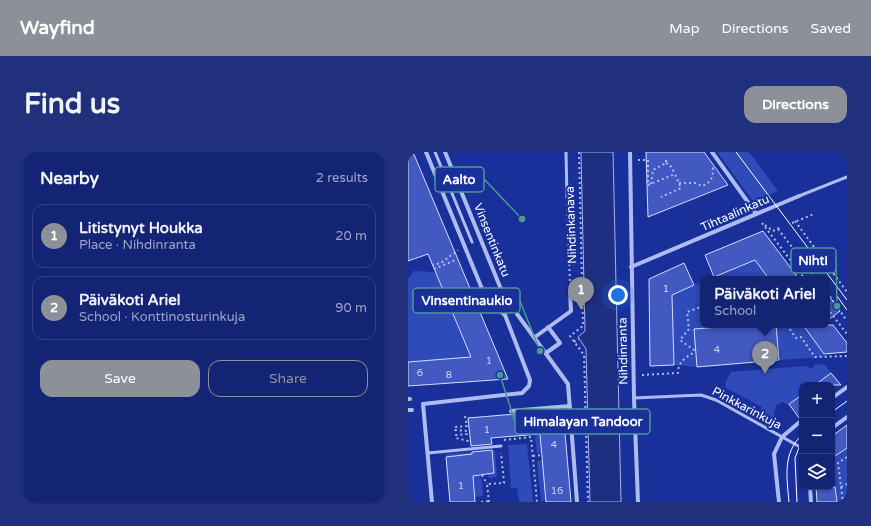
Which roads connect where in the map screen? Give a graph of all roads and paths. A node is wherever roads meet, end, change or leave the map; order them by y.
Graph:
1 (426, 152) edge
2 (435, 152) edge
3 (445, 152) edge
4 (566, 152) edge
5 (578, 152) edge
6 (630, 152) edge
7 (712, 152) edge
8 (637, 160) dead end
9 (713, 166) dead end
10 (675, 174) junction
11 (847, 177) edge
12 (651, 184) junction
13 (679, 184) junction
14 (799, 196) joint
15 (661, 197) dead end
16 (567, 198) joint
17 (755, 212) dead end
18 (814, 214) dead end
19 (472, 242) dead end
20 (455, 252) dead end
21 (458, 259) dead end
22 (432, 265) dead end
23 (631, 267) junction
24 (434, 269) dead end
25 (803, 276) edge
26 (815, 276) edge
27 (570, 291) joint
28 (847, 292) edge
29 (830, 296) edge
30 (700, 307) edge
31 (830, 312) edge
32 (517, 314) dead end
33 (505, 315) junction
34 (847, 321) edge
35 (548, 327) junction
36 (789, 328) edge
37 (847, 334) edge
38 (535, 337) junction
39 (579, 339) dead end
40 (574, 342) junction
41 (546, 353) junction
42 (847, 356) edge
43 (642, 375) dead end
44 (847, 387) edge
45 (835, 396) edge
46 (634, 398) junction
47 (570, 406) junction
48 (511, 411) dead end
49 (465, 416) dead end
50 (847, 417) edge
51 (799, 423) edge
52 (467, 426) junction
53 (835, 426) edge
54 (467, 433) junction
55 (782, 437) junction
56 (500, 446) junction
57 (799, 446) edge
58 (428, 453) junction
59 (542, 455) dead end
60 (533, 456) junction
61 (847, 457) edge
62 (482, 475) dead end
63 (487, 484) junction
64 (847, 484) edge
65 (841, 488) junction
66 (810, 490) edge
67 (432, 502) edge
68 (481, 502) edge
69 (489, 502) edge
70 (537, 502) edge
71 (577, 502) edge
72 (588, 502) edge
73 (638, 502) edge
74 (779, 502) edge
75 (811, 502) edge
76 (843, 502) edge
77 (847, 502) edge

1 - 33 street
2 - 19 lane
3 - 33 street, Vinsentinkatu
4 - 16 lane
5 - 40 path, Nihdinkanava
6 - 23 street, Nihdinranta
7 - 17 street
8 - 12 path
9 - 13 path
10 - 12 path
10 - 12 path
10 - 13 path
11 - 14 lane, Tihtaalinkatu
13 - 15 path
14 - 23 street, Tihtaalinkatu
16 - 27 path
18 - 28 path
20 - 22 path
21 - 24 path
23 - 46 street, Nihdinranta
25 - 26 path
27 - 35 street
29 - 34 path
30 - 43 path
31 - 37 path
32 - 38 street
33 - 58 street, Vinsentinkatu
35 - 38 street
35 - 41 street
36 - 42 path
38 - 41 street
39 - 40 path
40 - 72 path, Nihdinkanava
41 - 47 street
44 - 45 street
46 - 55 lane, Pinkkarinkuja
46 - 73 street, Nihdinranta
47 - 48 street
47 - 71 street
49 - 52 path
50 - 53 street
51 - 55 street
52 - 54 path
52 - 54 path
54 - 54 path
55 - 57 lane, Pinkkarinkuja
55 - 74 street
56 - 58 lane
56 - 60 path
56 - 63 path
58 - 67 street
59 - 60 path
60 - 70 path
61 - 65 path
62 - 63 path
63 - 69 path
64 - 65 path
65 - 76 path
66 - 75 street
68 - 69 path
76 - 77 path

